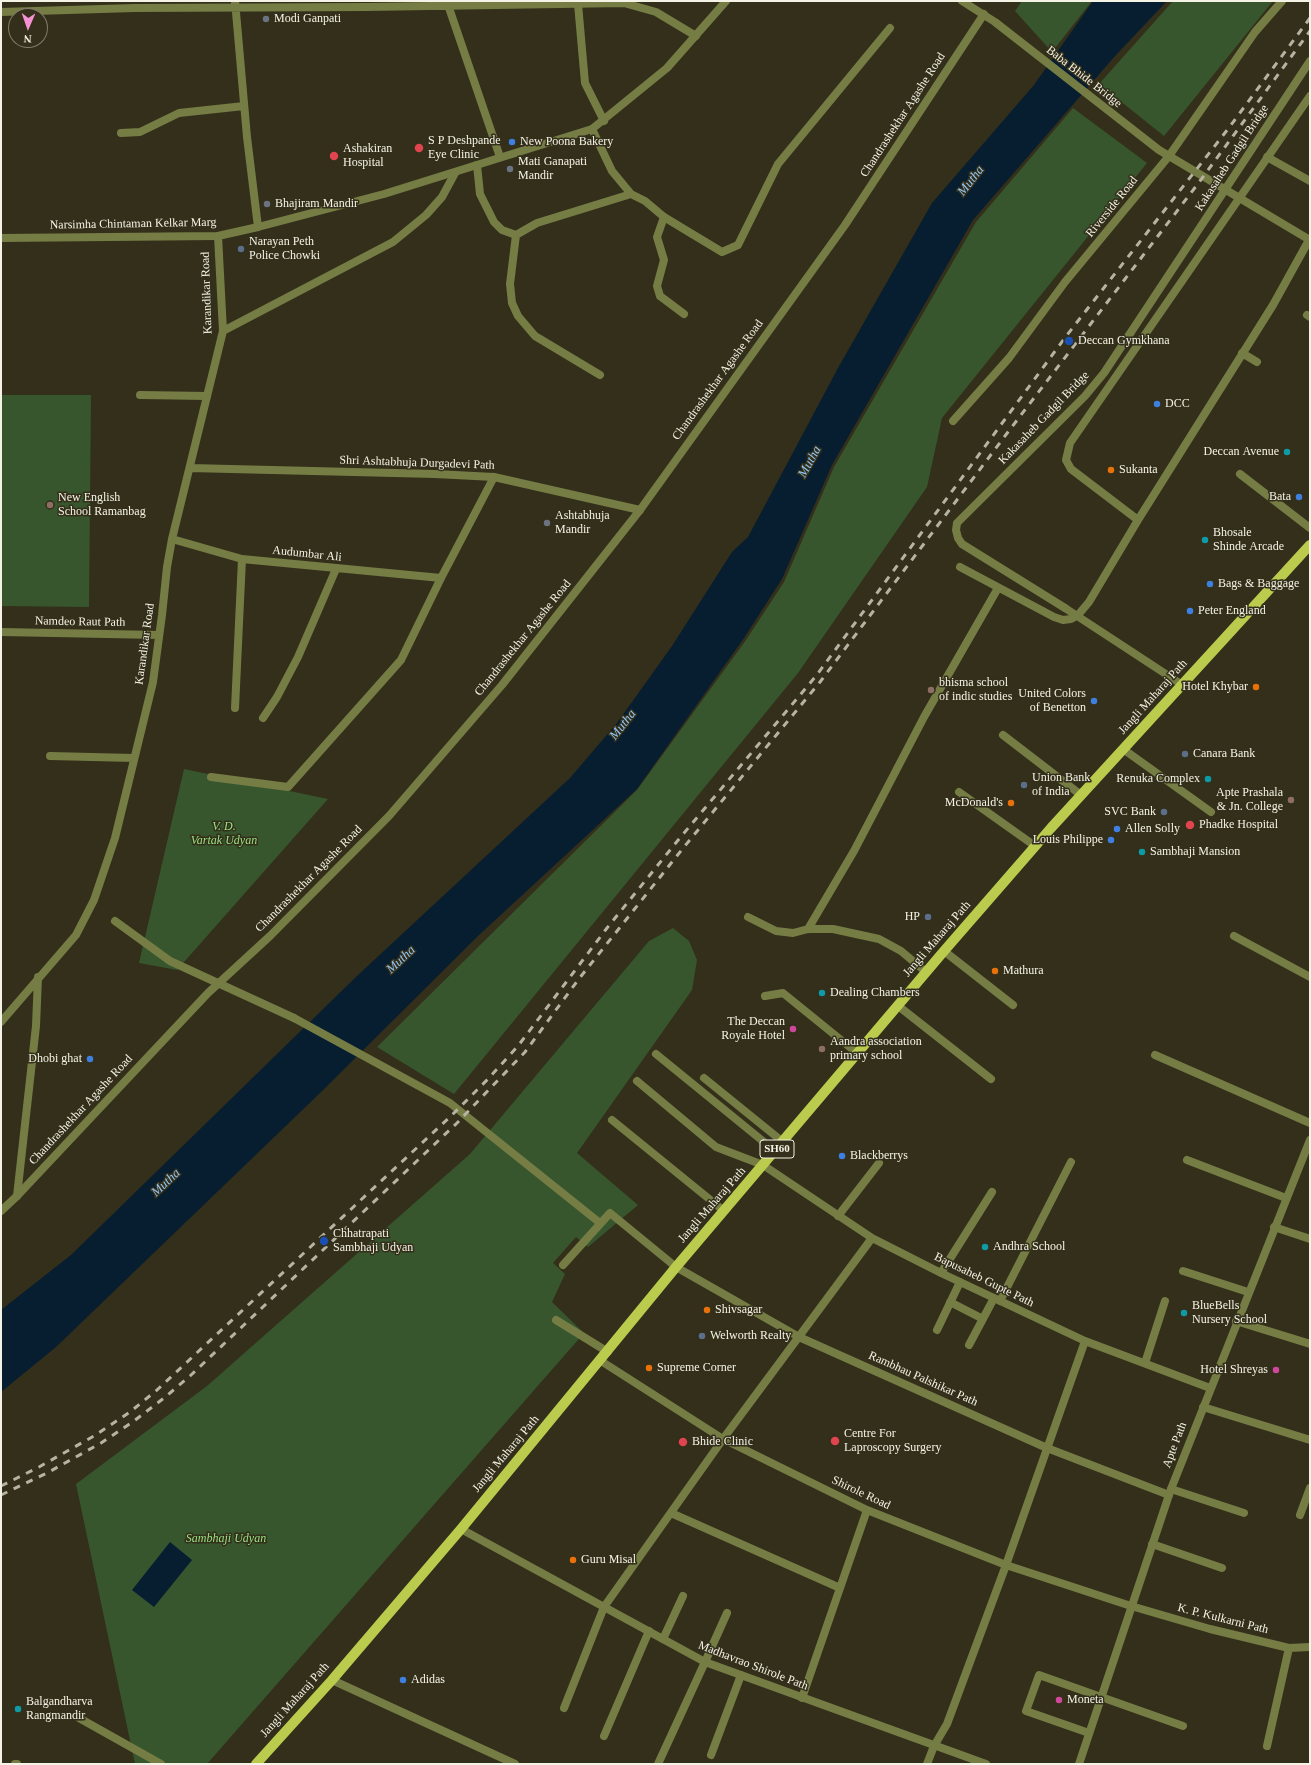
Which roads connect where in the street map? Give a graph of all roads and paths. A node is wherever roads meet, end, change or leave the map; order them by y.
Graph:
1 (726, 1) edge
2 (962, 1) edge
3 (1282, 1) edge
4 (366, 4) edge
5 (447, 4) edge
6 (578, 4) junction
7 (135, 5) edge
8 (235, 5) edge
9 (1, 12) edge
10 (984, 14) junction
11 (890, 28) dead end
12 (696, 36) junction
13 (1310, 61) edge
14 (1310, 96) edge
15 (244, 106) junction
16 (604, 121) junction
17 (592, 130) junction
18 (121, 133) dead end
19 (1169, 156) junction
20 (500, 157) junction
21 (1267, 157) junction
22 (477, 165) junction
23 (455, 173) junction
24 (1310, 181) edge
25 (631, 194) junction
26 (1239, 199) junction
27 (664, 217) junction
28 (258, 227) junction
29 (516, 235) junction
30 (218, 236) junction
31 (1, 238) edge
32 (1309, 240) edge
33 (684, 314) dead end
34 (223, 331) junction
35 (1242, 353) junction
36 (1257, 362) dead end
37 (600, 375) dead end
38 (140, 395) dead end
39 (207, 396) junction
40 (953, 421) dead end
41 (190, 468) junction
42 (1240, 474) dead end
43 (494, 477) junction
44 (640, 510) junction
45 (1138, 520) junction
46 (1310, 528) edge
47 (172, 538) junction
48 (1310, 545) edge
49 (242, 559) junction
50 (960, 567) dead end
51 (336, 569) junction
52 (441, 578) junction
53 (998, 588) junction
54 (1078, 615) junction
55 (1, 632) edge
56 (159, 635) junction
57 (1181, 684) junction
58 (235, 708) dead end
59 (263, 718) dead end
60 (1002, 735) dead end
61 (1123, 749) junction
62 (50, 756) dead end
63 (134, 758) junction
64 (211, 777) dead end
65 (959, 792) dead end
66 (1081, 795) junction
67 (1211, 812) dead end
68 (1035, 846) junction
69 (748, 917) dead end
70 (115, 922) dead end
71 (808, 929) junction
72 (1234, 936) dead end
73 (944, 951) junction
74 (926, 972) junction
75 (38, 977) junction
76 (1310, 977) edge
77 (766, 996) dead end
78 (897, 1005) junction
79 (1013, 1005) dead end
80 (1, 1022) edge
81 (656, 1054) dead end
82 (857, 1054) junction
83 (1155, 1055) dead end
84 (704, 1078) dead end
85 (991, 1079) dead end
86 (637, 1081) dead end
87 (612, 1120) dead end
88 (1310, 1123) edge
89 (1310, 1140) edge
90 (782, 1142) junction
91 (775, 1151) junction
92 (1308, 1153) edge
93 (1187, 1160) dead end
94 (1070, 1162) dead end
95 (879, 1163) dead end
96 (763, 1165) junction
97 (992, 1192) dead end
98 (17, 1196) junction
99 (1286, 1198) junction
100 (1, 1211) edge
101 (724, 1211) junction
102 (838, 1216) junction
103 (600, 1223) junction
104 (1274, 1227) junction
105 (872, 1238) junction
106 (1310, 1240) edge
107 (564, 1265) dead end
108 (676, 1267) junction
109 (1183, 1271) dead end
110 (941, 1273) junction
111 (960, 1282) junction
112 (1248, 1292) junction
113 (997, 1299) junction
114 (1165, 1301) dead end
115 (950, 1302) junction
116 (983, 1319) junction
117 (556, 1320) dead end
118 (1236, 1321) junction
119 (937, 1330) dead end
120 (799, 1337) junction
121 (1085, 1341) junction
122 (1310, 1344) edge
123 (969, 1345) dead end
124 (608, 1352) junction
125 (600, 1361) junction
126 (1145, 1363) junction
127 (1210, 1388) junction
128 (1202, 1407) junction
129 (723, 1439) junction
130 (1310, 1440) edge
131 (1047, 1448) junction
132 (1310, 1488) edge
133 (1170, 1492) junction
134 (867, 1510) junction
135 (671, 1512) junction
136 (1244, 1513) dead end
137 (1300, 1515) dead end
138 (461, 1529) junction
139 (1152, 1544) junction
140 (1006, 1565) junction
141 (1222, 1568) dead end
142 (840, 1588) junction
143 (683, 1596) dead end
144 (1131, 1606) junction
145 (604, 1607) junction
146 (727, 1613) dead end
147 (649, 1631) junction
148 (663, 1639) junction
149 (1310, 1647) edge
150 (1289, 1648) junction
151 (705, 1662) junction
152 (741, 1675) junction
153 (332, 1680) junction
154 (1101, 1696) junction
155 (802, 1698) junction
156 (564, 1708) dead end
157 (79, 1718) dead end
158 (1183, 1726) dead end
159 (1089, 1733) junction
160 (604, 1736) dead end
161 (934, 1746) junction
162 (1267, 1746) dead end
163 (711, 1755) dead end
164 (161, 1764) edge
165 (256, 1764) edge
166 (515, 1764) edge
167 (658, 1764) edge
168 (927, 1764) edge
169 (986, 1764) edge
170 (1079, 1764) edge

1 - 12 street, Narsimha Chintaman Kelkar Marg
2 - 10 street, Baba Bhide Bridge
3 - 19 street, Riverside Road
4 - 5 street
4 - 8 street
5 - 6 street
5 - 20 street
6 - 12 street
6 - 16 street
7 - 8 street
7 - 9 street
8 - 15 street
10 - 19 street, Baba Bhide Bridge
10 - 44 street, Chandrashekhar Agashe Road
11 - 27 street
12 - 16 street, Narsimha Chintaman Kelkar Marg
13 - 54 street, Kakasaheb Gadgil Bridge, bridge
14 - 21 street
15 - 18 street
15 - 28 street
16 - 17 street, Narsimha Chintaman Kelkar Marg
17 - 20 street, Narsimha Chintaman Kelkar Marg
17 - 25 street
19 - 26 street, Baba Bhide Bridge
19 - 40 street, Riverside Road
20 - 22 street, Narsimha Chintaman Kelkar Marg
21 - 24 street
21 - 26 street
22 - 23 street, Narsimha Chintaman Kelkar Marg
22 - 29 street
23 - 28 street, Narsimha Chintaman Kelkar Marg
23 - 34 street
25 - 27 street
25 - 29 street
26 - 32 street, Baba Bhide Bridge
26 - 45 street
27 - 33 street
28 - 30 street, Narsimha Chintaman Kelkar Marg
29 - 37 street
30 - 31 street, Narsimha Chintaman Kelkar Marg
30 - 34 street, Karandikar Road
32 - 35 street
34 - 39 street, Karandikar Road
35 - 36 street
35 - 45 street
38 - 39 street
39 - 41 street, Karandikar Road
41 - 43 street, Shri Ashtabhuja Durgadevi Path
41 - 47 street, Karandikar Road
42 - 46 street
43 - 44 street, Shri Ashtabhuja Durgadevi Path
43 - 52 street
44 - 98 street, Chandrashekhar Agashe Road
45 - 54 street
47 - 49 street, Audumbar Ali
47 - 56 street, Karandikar Road
48 - 57 main road, Jangli Maharaj Path / SH60
49 - 51 street, Audumbar Ali
49 - 58 street
50 - 53 street
51 - 52 street, Audumbar Ali
51 - 59 street
52 - 64 street
53 - 54 street
53 - 71 street
54 - 57 street
55 - 56 street, Namdeo Raut Path
56 - 63 street, Karandikar Road
57 - 61 main road, Jangli Maharaj Path / SH60
60 - 66 street
61 - 66 main road, Jangli Maharaj Path / SH60
61 - 67 street
62 - 63 street
63 - 75 street, Karandikar Road
65 - 68 street
66 - 68 main road, Jangli Maharaj Path / SH60
68 - 73 main road, Jangli Maharaj Path / SH60
69 - 71 street
70 - 103 street, bridge
71 - 74 street
72 - 76 street
73 - 74 main road, Jangli Maharaj Path / SH60
73 - 79 street
74 - 78 main road, Jangli Maharaj Path / SH60
75 - 80 street, Karandikar Road
75 - 98 street
77 - 82 street
78 - 82 main road, Jangli Maharaj Path / SH60
78 - 85 street
81 - 91 street
82 - 90 main road, Jangli Maharaj Path / SH60
83 - 88 street
84 - 90 street
86 - 96 street, Bapusaheb Gupte Path
87 - 101 street
89 - 92 street, Apte Path
90 - 91 main road, Jangli Maharaj Path / SH60
91 - 96 main road, Jangli Maharaj Path / SH60
92 - 99 street, Apte Path
93 - 99 street
94 - 113 street
95 - 102 street
96 - 101 main road, Jangli Maharaj Path / SH60
96 - 102 street, Bapusaheb Gupte Path
97 - 110 street
98 - 100 street, Chandrashekhar Agashe Road
99 - 104 street, Apte Path
101 - 108 main road, Jangli Maharaj Path / SH60
102 - 105 street, Bapusaheb Gupte Path
103 - 107 street
103 - 108 street, Rambhau Palshikar Path
104 - 106 street
104 - 112 street, Apte Path
105 - 110 street, Bapusaheb Gupte Path
105 - 120 street
108 - 120 street, Rambhau Palshikar Path
108 - 124 main road, Jangli Maharaj Path / SH60
109 - 112 street
110 - 111 street, Bapusaheb Gupte Path
111 - 113 street, Bapusaheb Gupte Path
111 - 115 street
112 - 118 street, Apte Path
113 - 116 street
113 - 121 street, Bapusaheb Gupte Path
114 - 126 street
115 - 116 street
115 - 119 street
116 - 123 street
117 - 124 street
118 - 122 street
118 - 127 street, Apte Path
120 - 129 street
120 - 131 street, Rambhau Palshikar Path
121 - 126 street, Bapusaheb Gupte Path
121 - 131 street
124 - 125 main road, Jangli Maharaj Path / SH60
125 - 129 street, Shirole Road
125 - 138 main road, Jangli Maharaj Path / SH60
126 - 127 street, Bapusaheb Gupte Path
127 - 128 street, Apte Path
128 - 130 street
128 - 133 street, Apte Path
129 - 134 street, Shirole Road
129 - 135 street
131 - 133 street, Rambhau Palshikar Path
131 - 140 street
132 - 137 street
133 - 136 street, Rambhau Palshikar Path
133 - 139 street, Apte Path
134 - 140 street, Shirole Road
134 - 142 street
135 - 142 street
135 - 145 street
138 - 145 street, Madhavrao Shirole Path
138 - 153 main road, Jangli Maharaj Path / SH60
139 - 141 street
139 - 144 street, Apte Path
140 - 144 street, Shirole Road
140 - 161 street
142 - 155 street
143 - 148 street
144 - 150 street, K. P. Kulkarni Path
144 - 154 street, Apte Path
145 - 147 street, Madhavrao Shirole Path
145 - 156 street
146 - 151 street
147 - 148 street, Madhavrao Shirole Path
147 - 160 street
148 - 151 street, Madhavrao Shirole Path
149 - 150 street, K. P. Kulkarni Path
150 - 162 street
151 - 152 street, Madhavrao Shirole Path
151 - 167 street
152 - 155 street, Madhavrao Shirole Path
152 - 163 street
153 - 165 main road, Jangli Maharaj Path / SH60
153 - 166 street
154 - 158 street
154 - 159 street, Apte Path
154 - 159 street
155 - 161 street, Madhavrao Shirole Path
157 - 164 street
159 - 170 street, Apte Path
161 - 168 street
161 - 169 street, Madhavrao Shirole Path

